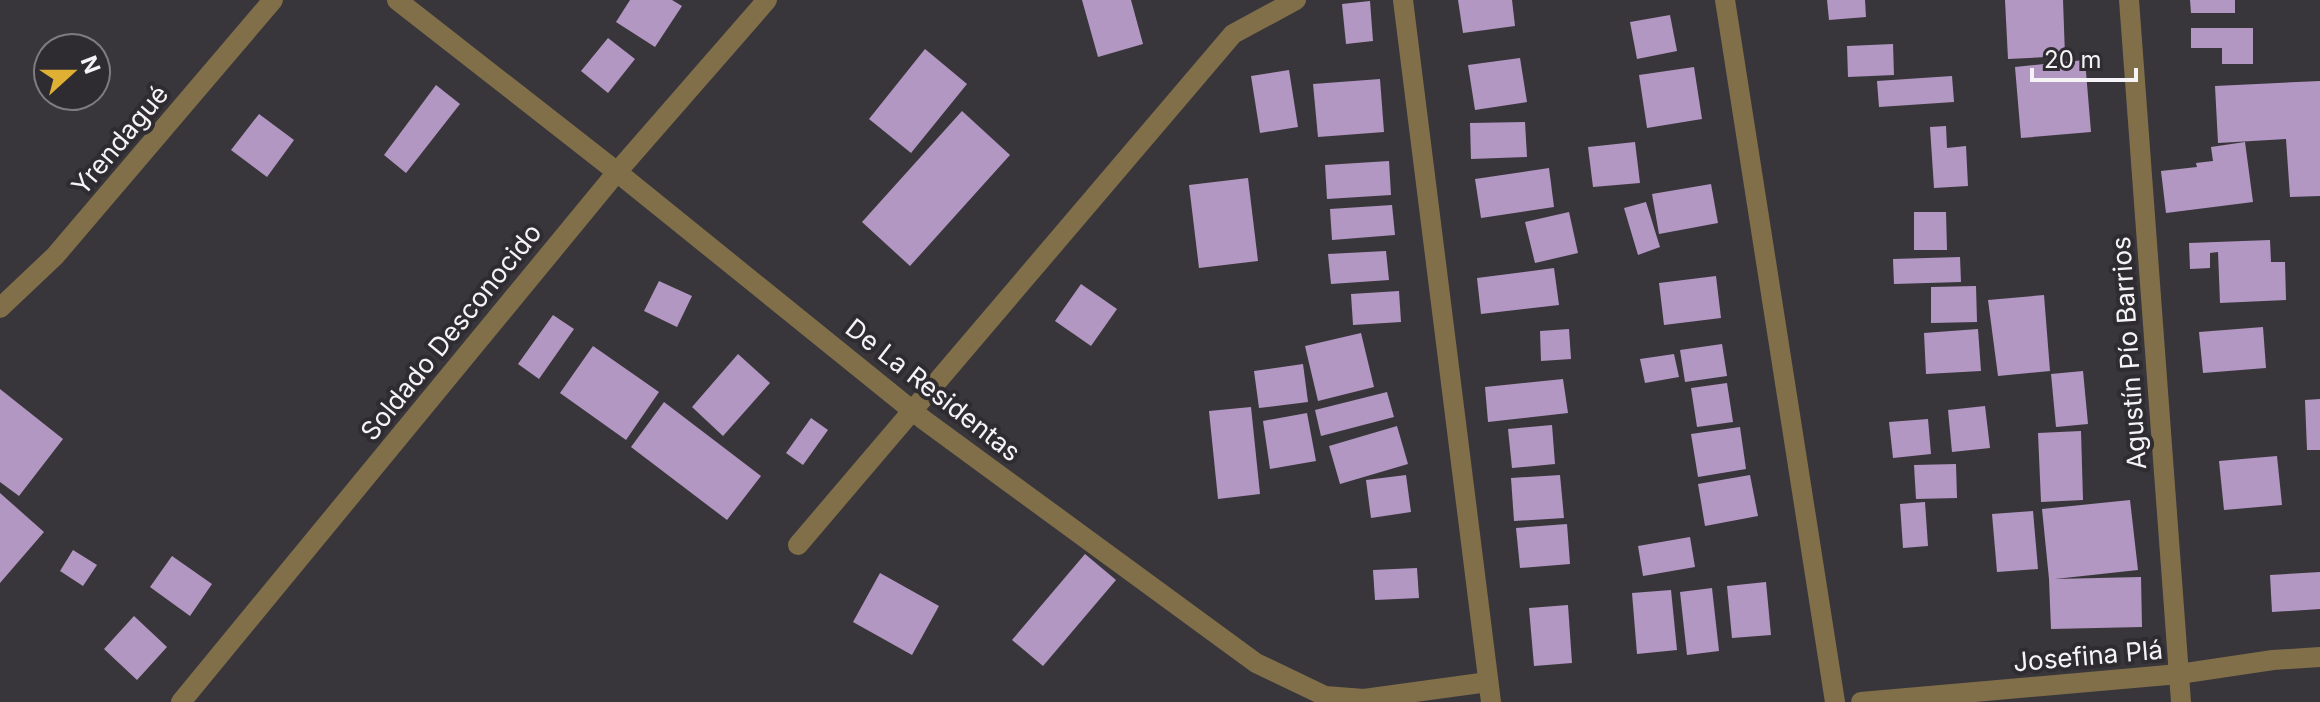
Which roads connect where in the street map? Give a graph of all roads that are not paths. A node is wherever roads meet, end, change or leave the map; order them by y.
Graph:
1 (273, 0) edge
2 (397, 0) edge
3 (767, 0) edge
4 (1296, 0) edge
5 (1403, 0) edge
6 (1725, 0) edge
7 (2129, 0) edge
8 (617, 172) junction
9 (0, 308) edge
10 (913, 410) junction
11 (798, 545) dead end
12 (2320, 657) edge
13 (2179, 674) junction
14 (1490, 692) edge
15 (181, 702) edge
16 (1835, 702) edge
17 (1861, 702) edge
18 (2181, 702) edge

1 - 9 street, Yrendagué
2 - 8 street, De La Residentas
3 - 8 street, Soldado Desconocido
4 - 10 street
5 - 14 street
6 - 16 street
7 - 13 street, Agustín Pío Barrios
8 - 10 street, De La Residentas
8 - 15 street, Soldado Desconocido
10 - 11 street
10 - 14 street, De La Residentas
12 - 13 street, Josefina Plá
13 - 17 street, Josefina Plá
13 - 18 street, Agustín Pío Barrios

